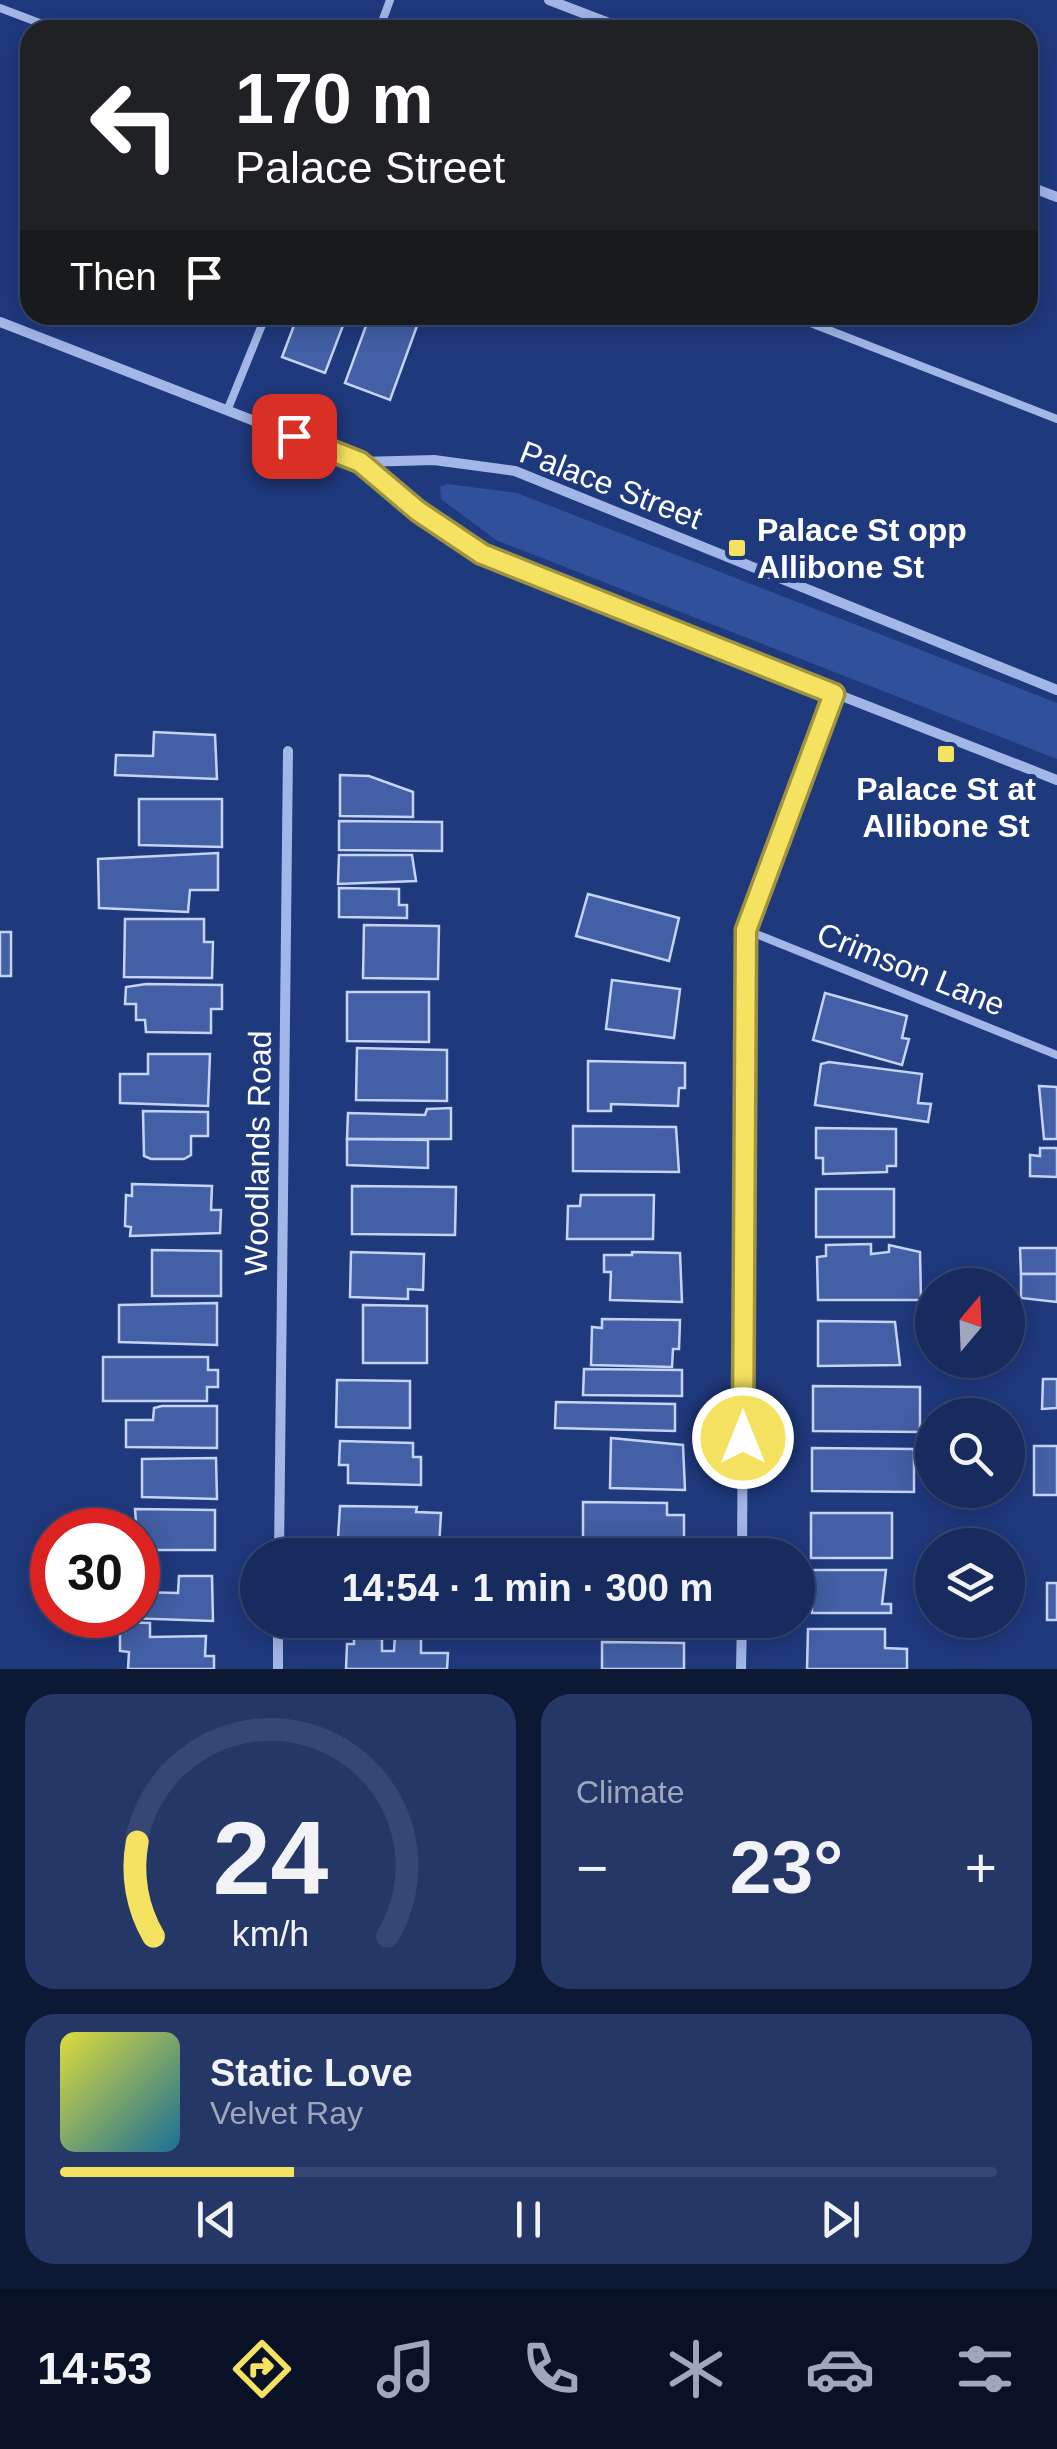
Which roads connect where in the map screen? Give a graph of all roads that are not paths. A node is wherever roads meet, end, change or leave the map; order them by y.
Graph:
1 (549, 0) edge
2 (0, 8) edge
3 (32, 20) edge
4 (600, 20) edge
5 (0, 322) edge
6 (262, 325) edge
7 (815, 325) edge
8 (228, 411) junction
9 (1057, 420) edge
10 (360, 462) junction
11 (1057, 690) edge
12 (834, 694) junction
13 (288, 752) dead end
14 (1057, 780) edge
15 (746, 930) junction
16 (1057, 1055) edge
17 (279, 1538) edge
18 (742, 1538) edge
19 (278, 1638) edge
20 (742, 1638) edge
21 (278, 1669) edge
22 (742, 1669) edge

1 - 4 street
2 - 3 lane
5 - 8 street, Palace Street
6 - 8 lane
7 - 9 lane
8 - 10 street, Palace Street
10 - 11 street, Palace Street
10 - 12 street, Palace Street
12 - 14 street, Palace Street
12 - 15 street
13 - 17 street, Woodlands Road
15 - 16 lane, Crimson Lane
15 - 18 street
19 - 21 street
20 - 22 street

